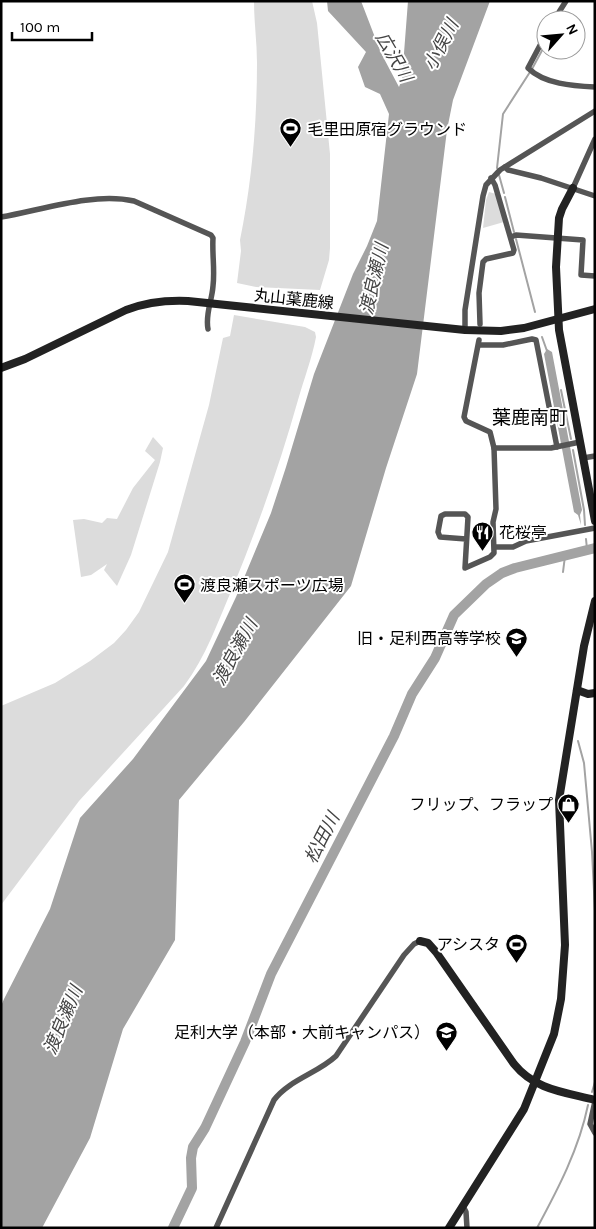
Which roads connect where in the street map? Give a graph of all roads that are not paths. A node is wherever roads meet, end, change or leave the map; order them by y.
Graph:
1 (536, 53) edge
2 (595, 87) edge
3 (595, 111) edge
4 (595, 139) edge
5 (505, 167) junction
6 (491, 178) junction
7 (573, 188) junction
8 (595, 196) edge
9 (1, 217) edge
10 (511, 236) junction
11 (558, 239) junction
12 (595, 276) edge
13 (213, 304) junction
14 (595, 309) edge
15 (558, 319) junction
16 (480, 324) dead end
17 (208, 329) dead end
18 (462, 330) junction
19 (1, 368) edge
20 (580, 442) junction
21 (559, 446) junction
22 (494, 448) junction
23 (595, 456) edge
24 (583, 458) junction
25 (592, 489) edge
26 (595, 521) edge
27 (595, 528) edge
28 (466, 538) junction
29 (495, 547) junction
30 (595, 601) edge
31 (593, 616) edge
32 (577, 690) junction
33 (595, 694) edge
34 (420, 941) joint
35 (535, 1083) junction
36 (595, 1101) edge
37 (595, 1134) edge
38 (463, 1206) junction
39 (216, 1228) edge
40 (449, 1228) edge
41 (467, 1228) edge

1 - 2 street
3 - 5 street
4 - 7 street
5 - 6 street
5 - 7 street
6 - 10 street
6 - 18 street
7 - 8 street
7 - 11 street
9 - 13 street
10 - 11 street
10 - 16 street
11 - 12 street
11 - 15 street
13 - 17 street
13 - 18 street, 丸山葉鹿線
13 - 19 street, 丸山葉鹿線
14 - 15 street, 丸山葉鹿線
15 - 18 street, 丸山葉鹿線
15 - 20 street
20 - 21 street
20 - 24 street
21 - 22 street
21 - 22 street
22 - 29 street
23 - 24 street
24 - 25 street
25 - 26 street
27 - 29 street
28 - 28 street
28 - 29 street
30 - 31 street
31 - 32 street
32 - 33 street
32 - 35 street
34 - 35 street
34 - 39 street
35 - 36 street
35 - 38 street
36 - 37 street
38 - 40 street
38 - 41 street

